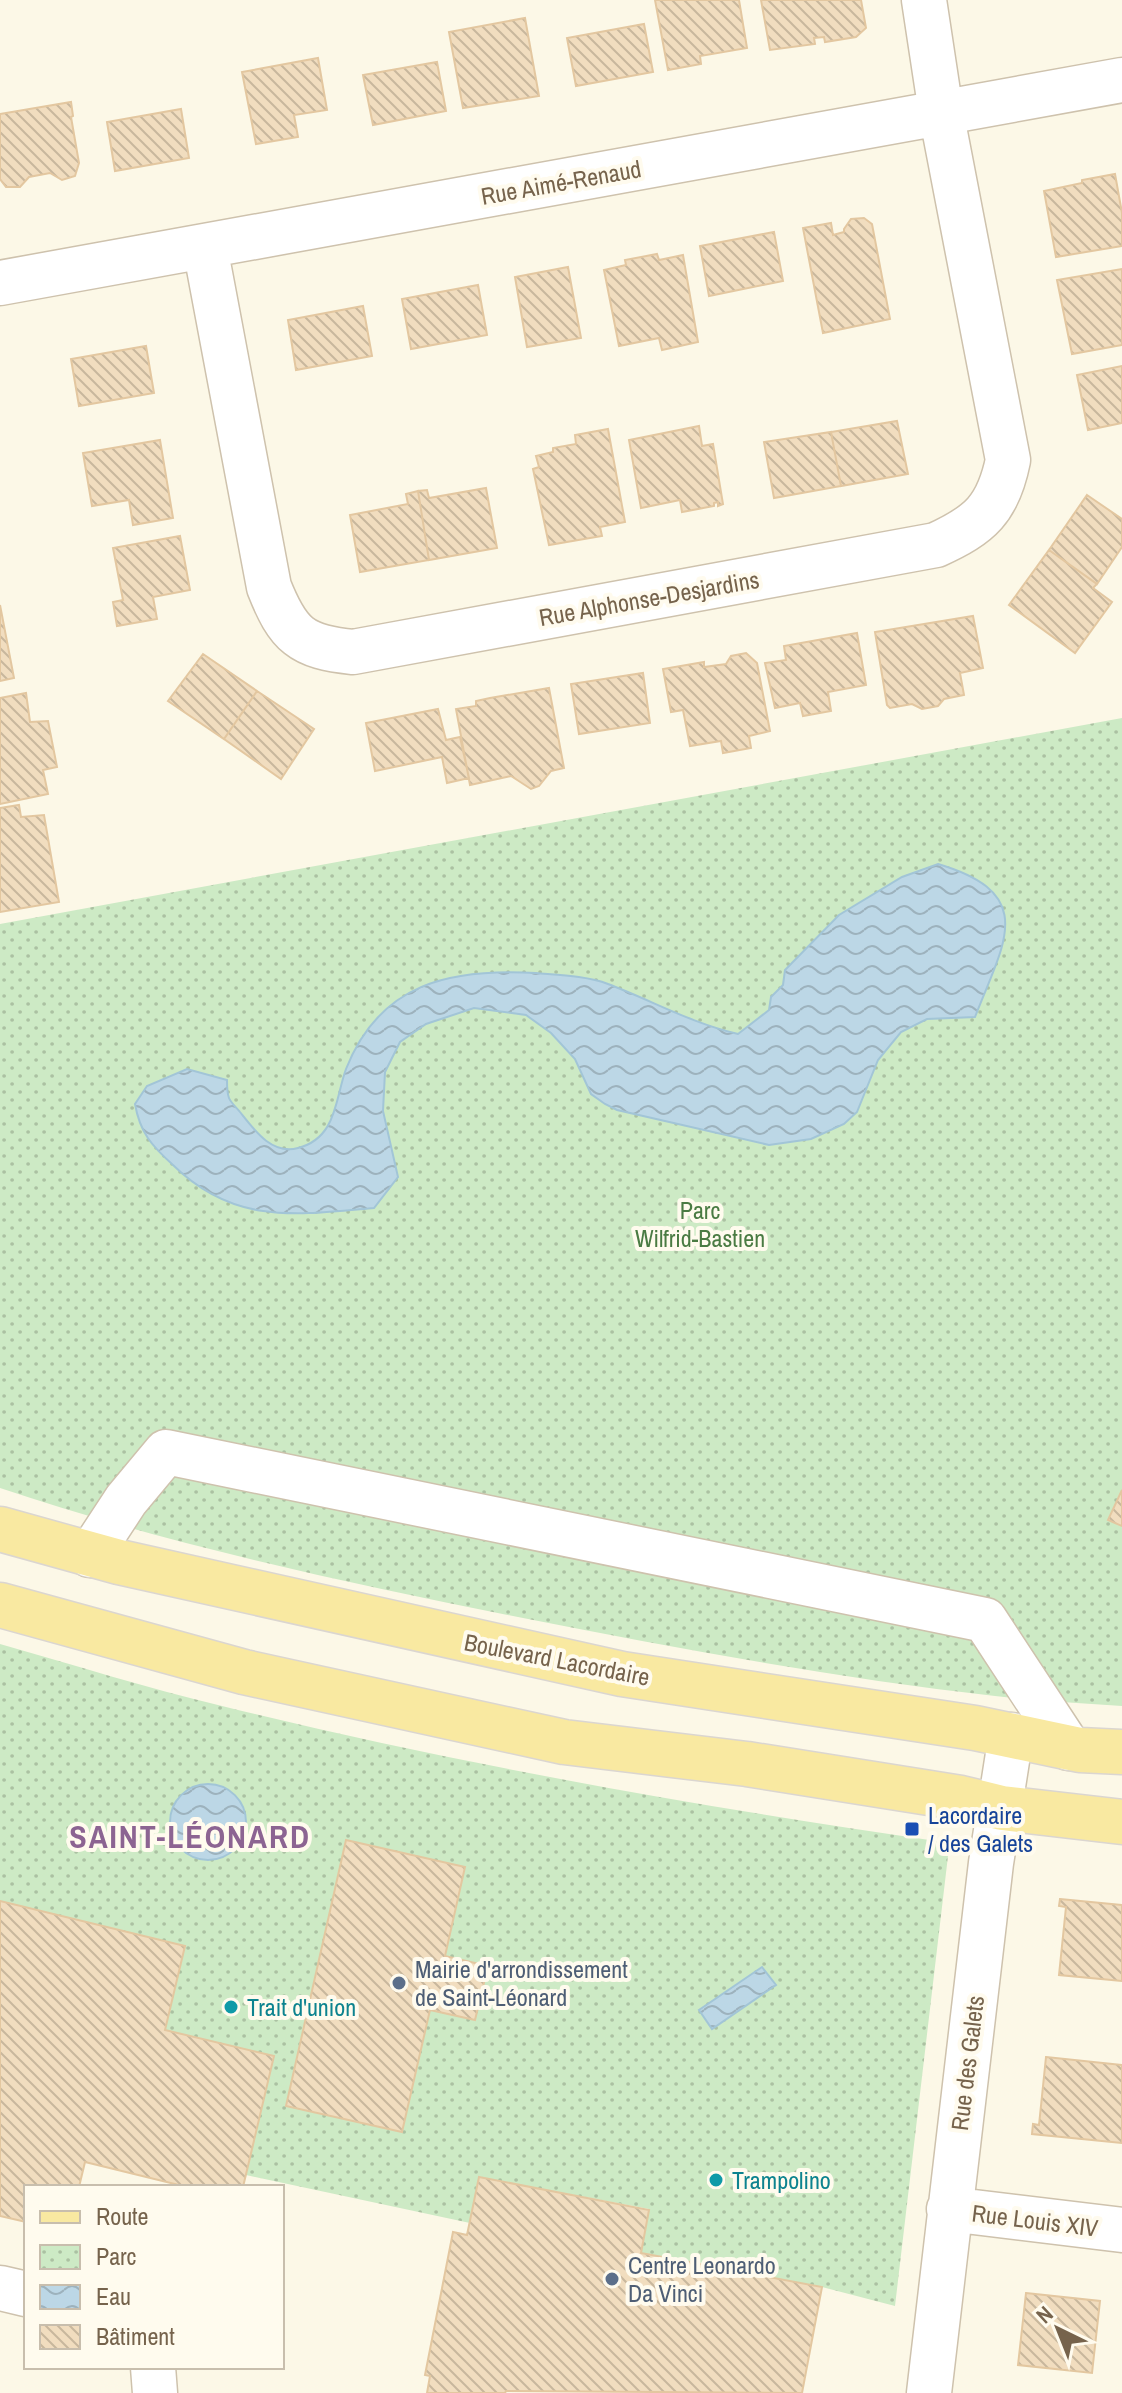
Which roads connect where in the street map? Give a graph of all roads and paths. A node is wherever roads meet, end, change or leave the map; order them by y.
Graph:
1 (924, 0) edge
2 (1122, 80) edge
3 (941, 112) junction
4 (205, 247) junction
5 (0, 283) edge
6 (0, 1529) edge
7 (90, 1555) junction
8 (0, 1605) edge
9 (1011, 1735) junction
10 (1069, 1748) junction
11 (1122, 1752) edge
12 (1002, 1808) junction
13 (1122, 1822) edge
14 (949, 2209) junction
15 (1122, 2230) edge
16 (0, 2288) edge
17 (24, 2294) edge
18 (153, 2369) edge
19 (155, 2393) edge
20 (929, 2393) edge

1 - 3 street, Rue Alphonse-Desjardins
2 - 3 street, Rue Aimé-Renaud
3 - 4 street, Rue Aimé-Renaud
3 - 4 street, Rue Alphonse-Desjardins
4 - 5 street, Rue Aimé-Renaud
6 - 7 main road, Boulevard Lacordaire
7 - 9 main road, Boulevard Lacordaire
7 - 10 street
8 - 12 main road
9 - 10 main road, Boulevard Lacordaire
9 - 12 street, Rue des Galets
10 - 11 main road, Boulevard Lacordaire
12 - 13 main road
12 - 14 street, Rue des Galets
14 - 15 street, Rue Louis XIV
14 - 20 street, Rue des Galets
16 - 17 street
18 - 19 street

